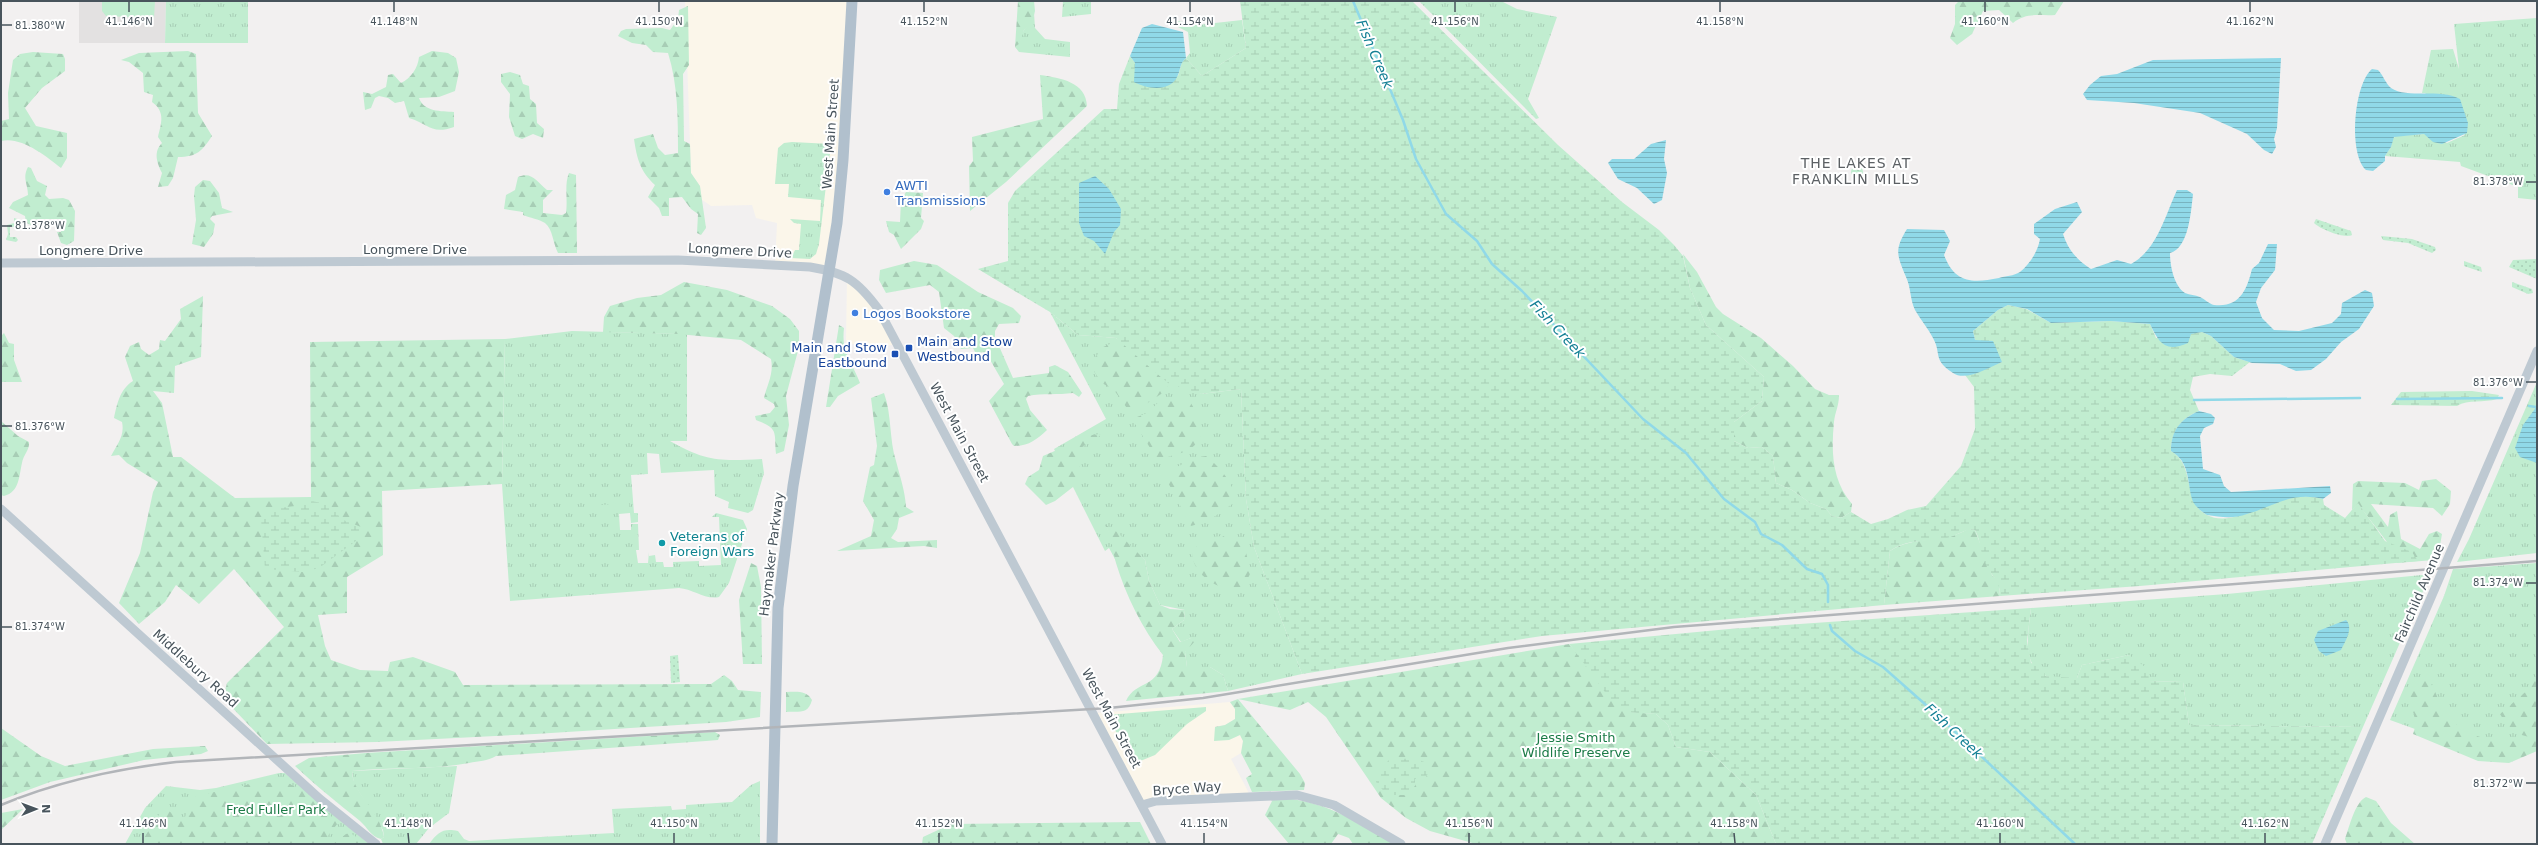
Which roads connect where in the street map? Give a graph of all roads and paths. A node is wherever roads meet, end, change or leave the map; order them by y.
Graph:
1 (852, 1) edge
2 (1, 263) edge
3 (829, 270) junction
4 (2537, 351) edge
5 (1, 509) edge
6 (1142, 805) junction
7 (376, 844) edge
8 (772, 844) edge
9 (1162, 844) edge
10 (1401, 844) edge
11 (2325, 844) edge

1 - 3 main road, West Main Street
2 - 3 street, Longmere Drive
3 - 6 street, West Main Street
3 - 8 main road, Haymaker Parkway
4 - 11 street, Fairchild Avenue
5 - 7 street, Middlebury Road
6 - 9 street, West Main Street
6 - 10 street, Bryce Way

